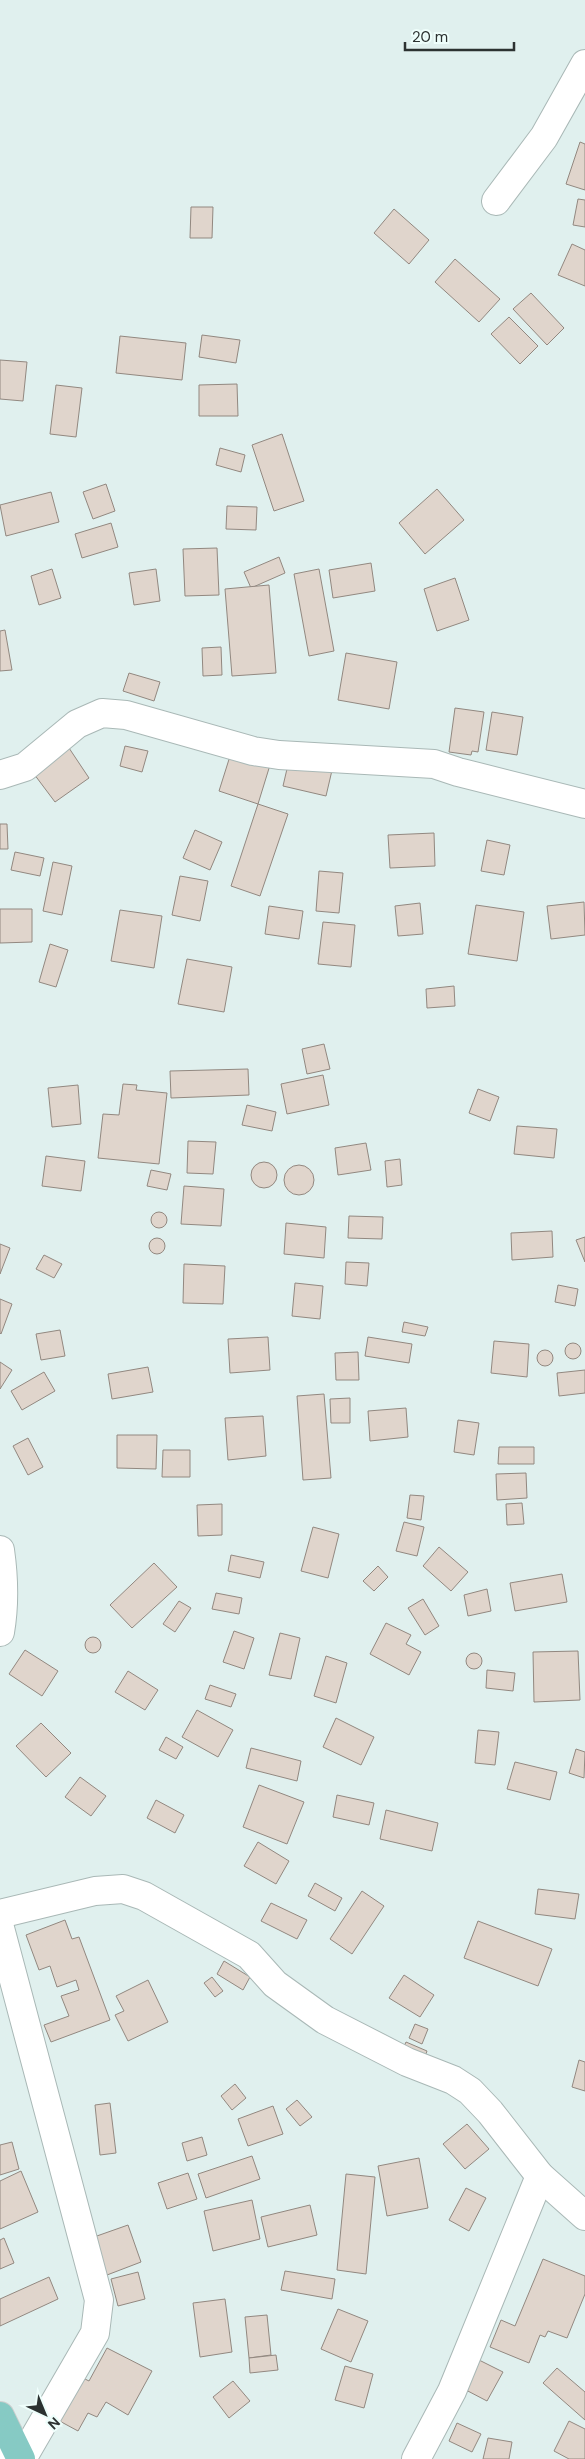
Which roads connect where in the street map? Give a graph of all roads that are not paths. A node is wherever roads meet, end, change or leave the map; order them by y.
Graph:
1 (585, 64) edge
2 (496, 201) dead end
3 (0, 775) edge
4 (585, 804) edge
5 (0, 1550) edge
6 (0, 1632) edge
7 (0, 1914) edge
8 (0, 1928) edge
9 (540, 2176) junction
10 (585, 2216) edge
11 (0, 2416) edge
12 (22, 2459) edge
13 (416, 2459) edge

1 - 2 street
3 - 4 street
5 - 6 street
7 - 9 street
8 - 12 street
9 - 10 street
9 - 13 street
11 - 12 main road

